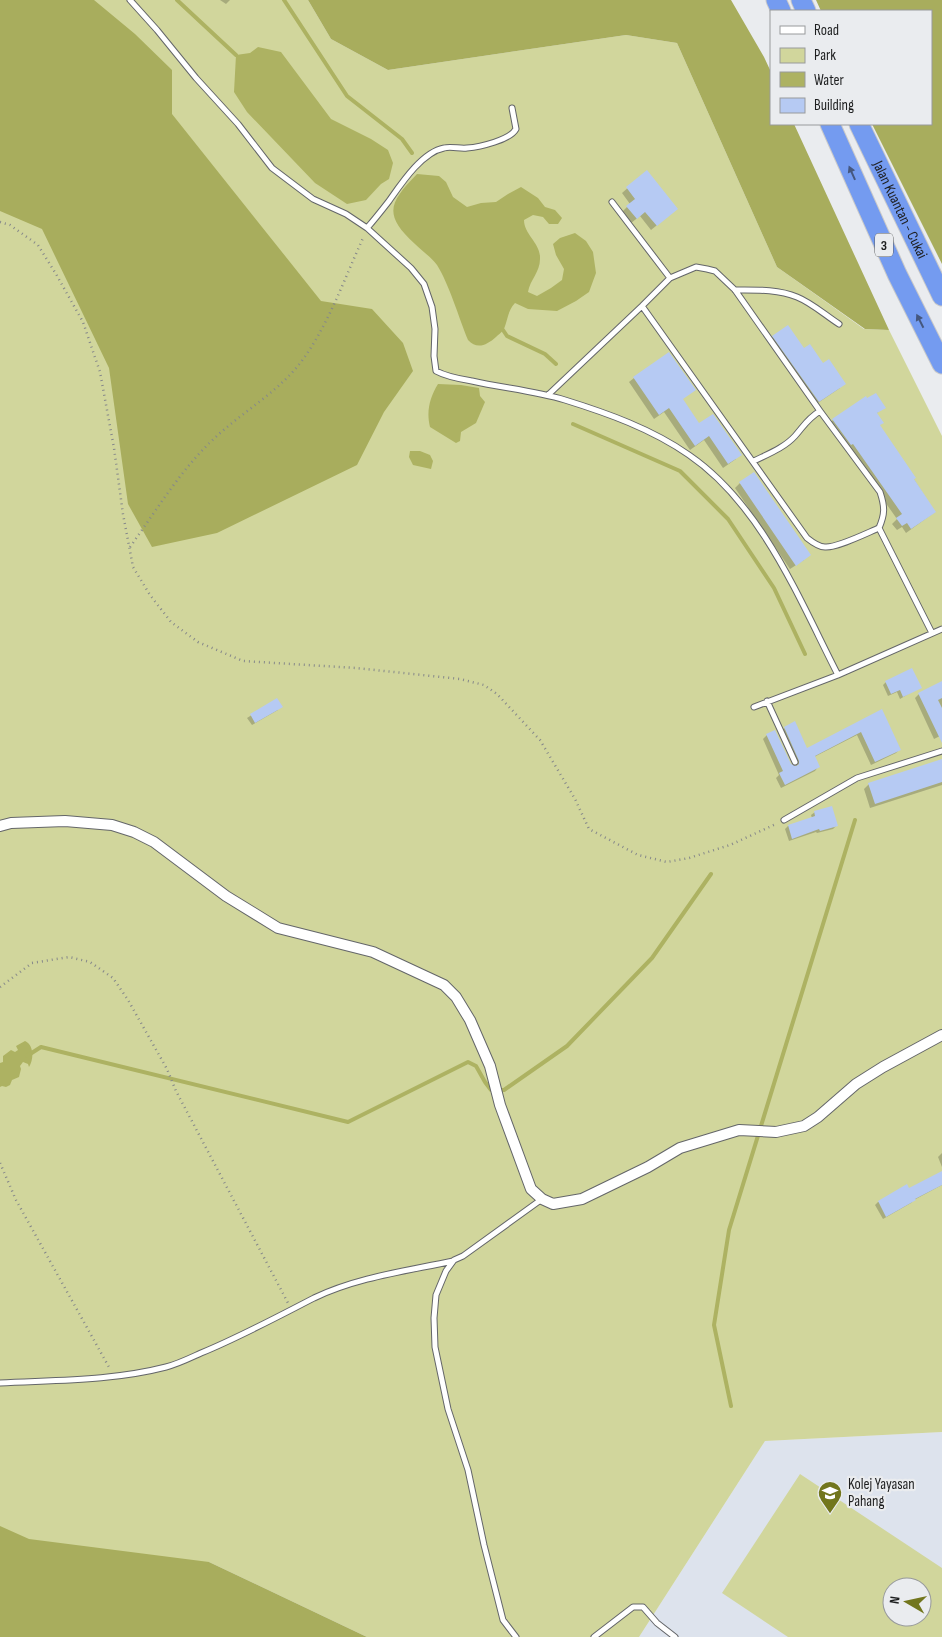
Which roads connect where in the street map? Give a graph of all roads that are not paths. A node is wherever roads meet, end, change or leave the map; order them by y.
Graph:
1 (130, 0) edge
2 (512, 108) dead end
3 (830, 125) edge
4 (859, 125) edge
5 (612, 202) dead end
6 (367, 228) junction
7 (670, 278) junction
8 (735, 290) junction
9 (942, 296) edge
10 (642, 306) junction
11 (839, 324) dead end
12 (942, 364) edge
13 (548, 395) junction
14 (820, 411) junction
15 (754, 461) junction
16 (879, 528) junction
17 (942, 629) edge
18 (932, 634) junction
19 (838, 675) junction
20 (767, 701) junction
21 (754, 707) dead end
22 (942, 751) edge
23 (795, 762) dead end
24 (784, 820) road end
25 (0, 826) edge
26 (942, 1035) edge
27 (542, 1199) junction
28 (454, 1260) junction
29 (0, 1382) edge
30 (516, 1637) edge
31 (594, 1637) edge
32 (675, 1637) edge

1 - 6 lane
2 - 6 lane
12 -> 3 highway, Jalan Kuantan - Cukai / 3
4 - 9 highway, Jalan Kuantan - Cukai / 3
5 - 7 lane
6 - 13 lane
7 - 8 lane
7 - 10 lane
8 - 11 lane
8 - 14 lane
10 - 13 lane
10 - 15 lane
13 - 19 lane
14 - 15 lane
14 - 16 lane
15 - 16 lane
16 - 18 lane
17 - 18 lane
18 - 19 lane
19 - 20 lane
20 - 21 lane
20 - 23 lane
22 - 24 lane
25 - 27 street
26 - 27 street
27 - 28 lane
28 - 29 lane
28 - 30 lane
31 - 32 lane

